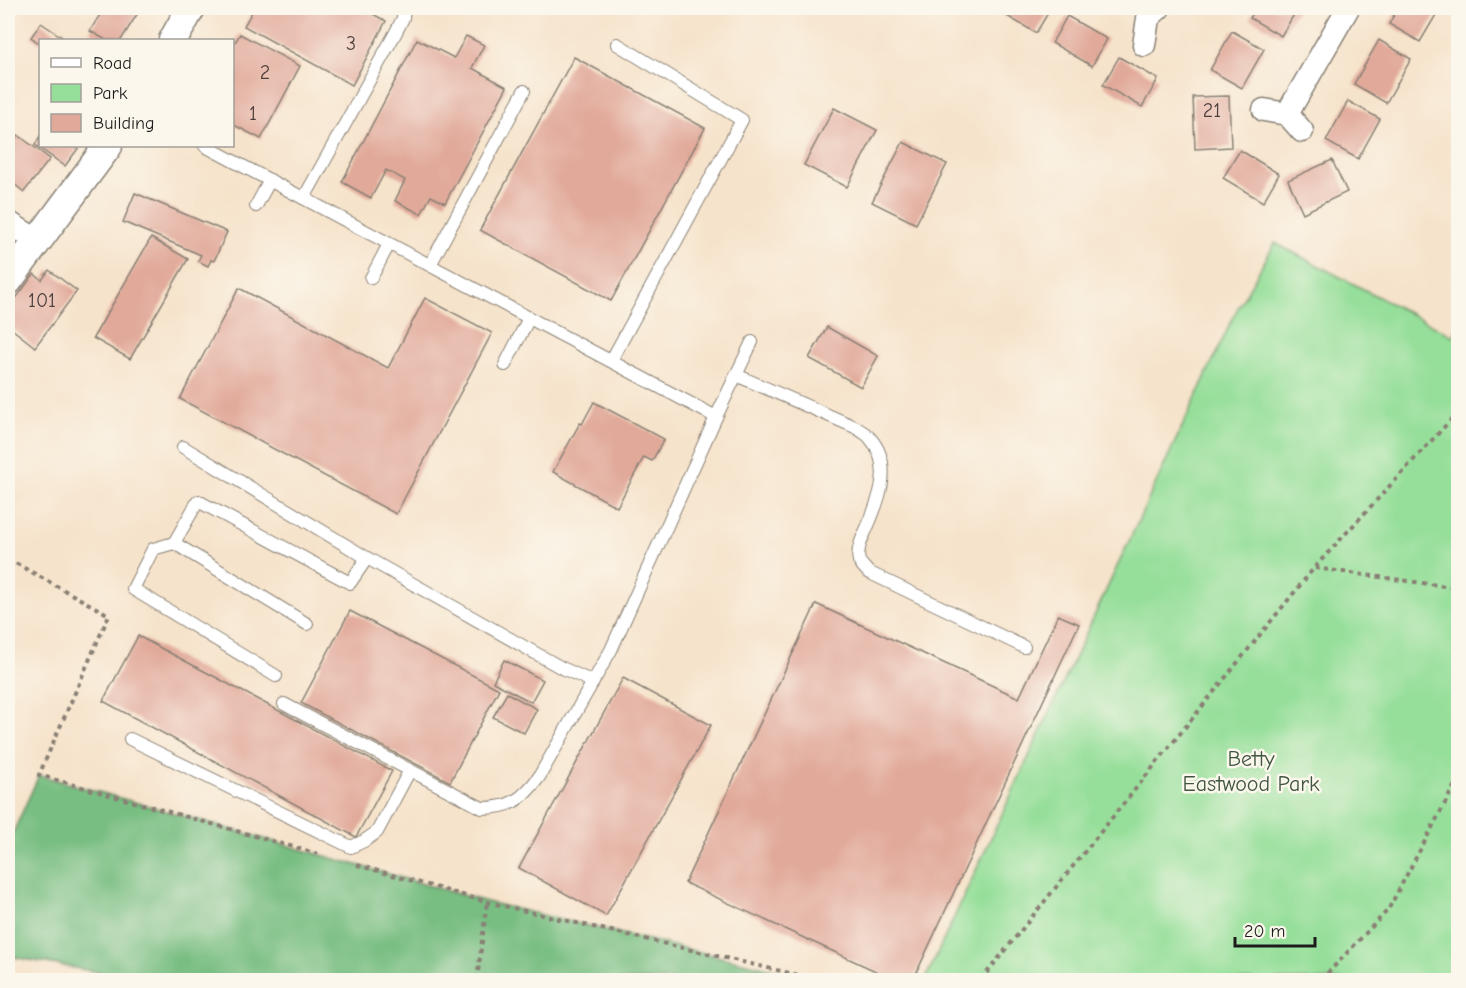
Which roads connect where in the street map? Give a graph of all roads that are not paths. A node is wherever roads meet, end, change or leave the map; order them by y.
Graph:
1 (191, 8) edge
2 (404, 8) edge
3 (1348, 8) edge
4 (1145, 11) edge
5 (174, 39) edge
6 (617, 44) dead end
7 (1144, 45) dead end
8 (524, 92) dead end
9 (1264, 110) dead end
10 (107, 147) edge
11 (207, 147) edge
12 (270, 180) junction
13 (304, 198) junction
14 (256, 206) dead end
15 (8, 222) edge
16 (38, 241) junction
17 (389, 244) junction
18 (430, 265) junction
19 (371, 278) dead end
20 (8, 281) edge
21 (529, 318) junction
22 (752, 342) dead end
23 (611, 362) junction
24 (505, 365) dead end
25 (736, 375) junction
26 (716, 417) junction
27 (183, 447) dead end
28 (174, 543) junction
29 (367, 558) junction
30 (307, 624) dead end
31 (1024, 646) dead end
32 (276, 676) dead end
33 (593, 682) junction
34 (284, 704) dead end
35 (130, 739) dead end
36 (410, 770) junction

1 - 5 street
2 - 13 lane
3 - 9 street
4 - 7 street
6 - 23 lane
8 - 18 lane
10 - 16 street
11 - 12 lane
12 - 13 lane
12 - 14 lane
13 - 17 lane
15 - 16 street
16 - 20 street
17 - 18 lane
17 - 19 lane
18 - 21 lane
21 - 23 lane
21 - 24 lane
22 - 25 lane
23 - 26 lane
25 - 26 lane
25 - 31 lane
26 - 33 lane
27 - 29 lane
28 - 29 lane
28 - 30 lane
28 - 32 lane
29 - 33 lane
33 - 36 lane
34 - 36 lane
35 - 36 lane

